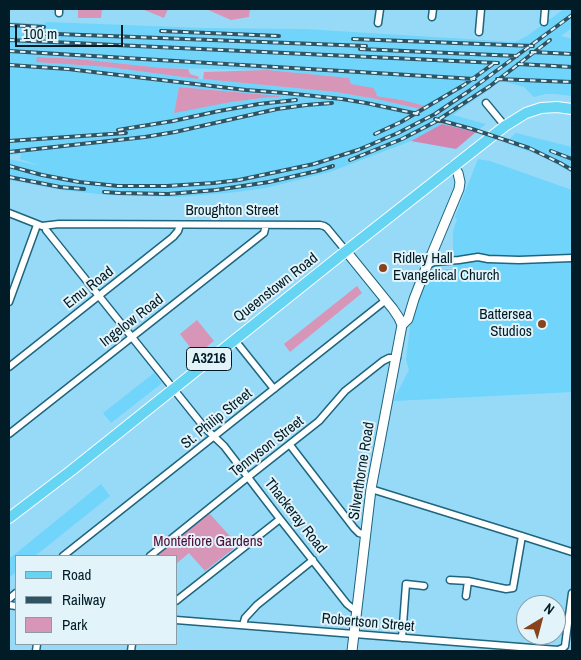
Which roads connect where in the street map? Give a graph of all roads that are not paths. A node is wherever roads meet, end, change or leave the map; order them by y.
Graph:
1 (380, 9) edge
2 (433, 9) edge
3 (481, 9) edge
4 (545, 9) edge
5 (432, 17) dead end
6 (544, 22) dead end
7 (378, 23) dead end
8 (479, 32) dead end
9 (486, 103) dead end
10 (572, 109) edge
11 (505, 126) junction
12 (453, 166) junction
13 (12, 214) edge
14 (37, 225) junction
15 (180, 225) junction
16 (265, 225) junction
17 (45, 226) junction
18 (346, 250) junction
19 (572, 258) edge
20 (427, 265) junction
21 (99, 295) junction
22 (386, 300) junction
23 (414, 300) junction
24 (9, 302) edge
25 (393, 309) junction
26 (402, 325) junction
27 (132, 337) junction
28 (234, 340) junction
29 (397, 358) junction
30 (9, 367) edge
31 (173, 388) junction
32 (274, 389) junction
33 (9, 434) edge
34 (214, 437) junction
35 (290, 445) junction
36 (248, 477) junction
37 (372, 489) junction
38 (9, 518) edge
39 (280, 519) junction
40 (366, 535) junction
41 (522, 536) junction
42 (572, 552) edge
43 (64, 555) edge
44 (151, 555) edge
45 (313, 560) junction
46 (450, 580) dead end
47 (468, 581) junction
48 (424, 586) dead end
49 (572, 593) edge
50 (466, 596) dead end
51 (178, 599) edge
52 (357, 610) junction
53 (178, 620) edge
54 (243, 625) junction
55 (354, 634) junction
56 (402, 638) junction
57 (558, 650) edge
58 (352, 651) edge

1 - 7 street
2 - 5 street
3 - 8 street
4 - 6 street
9 - 11 street
10 - 11 main road, Queenstown Road / A3216
11 - 12 main road, Queenstown Road / A3216
12 - 18 main road, Queenstown Road / A3216
12 - 20 main road, Silverthorne Road
13 - 14 street, Broughton Street
14 - 17 street, Broughton Street
14 - 24 street
15 - 16 street, Broughton Street
15 - 17 street, Broughton Street
15 - 21 street, Emu Road
16 - 18 street, Broughton Street
16 - 27 street, Ingelow Road
17 - 21 street, Thackeray Road
18 - 22 main road, Broughton Street
18 - 28 main road, Queenstown Road / A3216
19 - 20 street
20 - 23 main road, Silverthorne Road
21 - 27 street, Thackeray Road
21 - 30 street, Emu Road
22 - 25 main road, Broughton Street
22 - 32 street, St. Philip Street
23 - 25 main road
23 - 26 main road, Silverthorne Road
25 - 26 main road, Broughton Street
26 - 29 main road, Silverthorne Road
27 - 31 street, Thackeray Road
27 - 33 street, Ingelow Road
28 - 31 main road, Queenstown Road / A3216
28 - 32 street
29 - 35 street, Tennyson Street
29 - 37 main road, Silverthorne Road
31 - 34 street, Thackeray Road
31 - 38 main road, Queenstown Road / A3216
32 - 34 street, St. Philip Street
34 - 36 street, Thackeray Road
34 - 43 street, St. Philip Street
35 - 36 street, Tennyson Street
35 - 40 street
36 - 39 street, Thackeray Road
36 - 44 street, Tennyson Street
37 - 40 main road, Silverthorne Road
37 - 41 street
39 - 45 street, Thackeray Road
39 - 51 street
40 - 52 main road, Silverthorne Road
41 - 42 street
41 - 47 street
45 - 52 street, Thackeray Road
45 - 54 street
46 - 47 street
47 - 50 street
48 - 56 street
49 - 57 street
52 - 55 main road, Silverthorne Road
53 - 54 street, Robertson Street
54 - 55 street, Robertson Street
55 - 56 street, Robertson Street
55 - 58 main road, Silverthorne Road
56 - 57 street, Robertson Street

